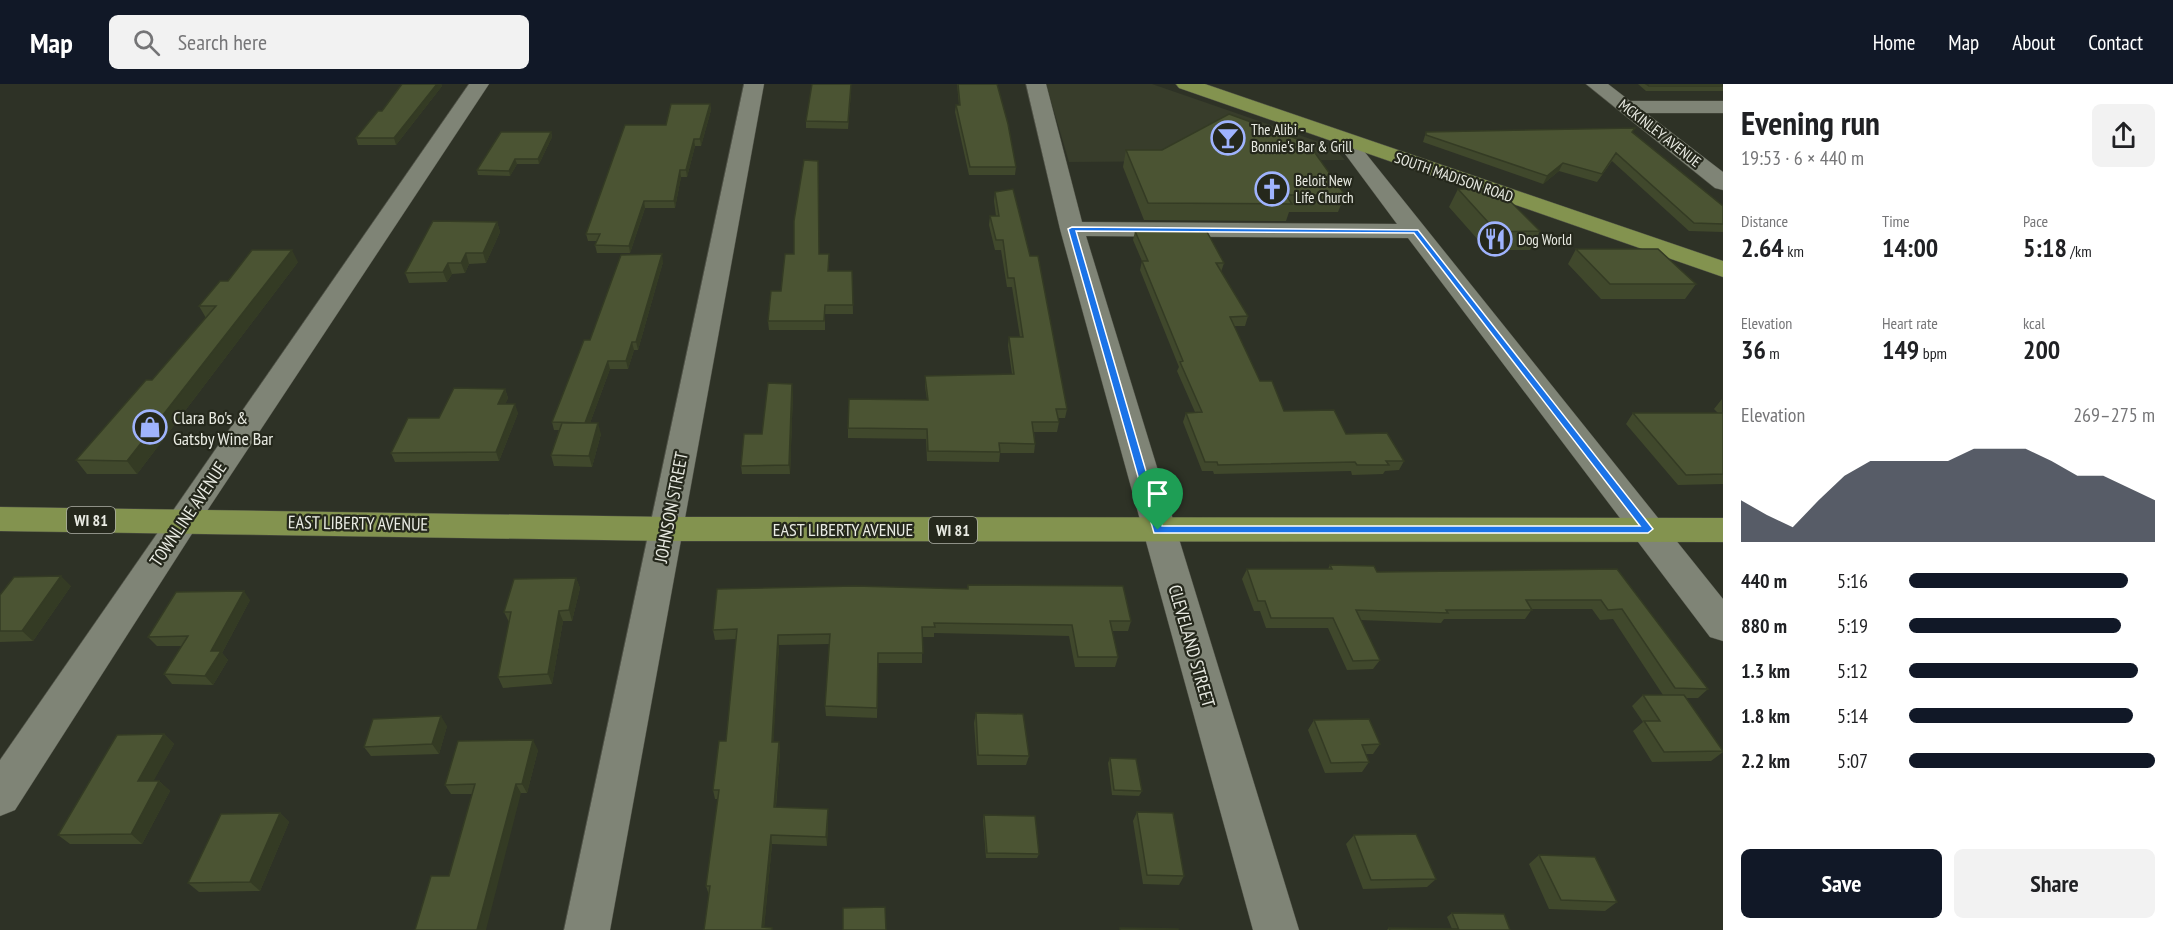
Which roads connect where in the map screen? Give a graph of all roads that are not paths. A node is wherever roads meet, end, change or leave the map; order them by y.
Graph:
1 (479, 84) edge
2 (754, 84) edge
3 (1036, 84) edge
4 (1186, 84) edge
5 (1596, 84) edge
6 (1626, 107) junction
7 (1723, 107) edge
8 (1344, 139) junction
9 (1723, 183) edge
10 (1072, 229) junction
11 (1416, 231) junction
12 (1723, 269) edge
13 (0, 519) edge
14 (183, 520) junction
15 (667, 529) junction
16 (1648, 529) junction
17 (1158, 530) junction
18 (1723, 530) edge
19 (1723, 626) edge
20 (0, 796) edge
21 (587, 930) edge
22 (1276, 930) edge

1 - 14 street, TOWNLINE AVENUE
2 - 15 street, JOHNSON STREET
3 - 10 street, CLEVELAND STREET
4 - 8 main road, SOUTH MADISON ROAD
5 - 6 street, MCKINLEY AVENUE
6 - 7 street
6 - 9 street, MCKINLEY AVENUE
8 - 11 street
8 - 12 main road, SOUTH MADISON ROAD
10 - 11 street
10 - 17 street, CLEVELAND STREET
11 - 16 street
13 - 14 main road, EAST LIBERTY AVENUE / WI 81
14 - 15 main road, EAST LIBERTY AVENUE / WI 81
14 - 20 street, TOWNLINE AVENUE
15 - 17 main road, EAST LIBERTY AVENUE / WI 81
15 - 21 street, JOHNSON STREET
16 - 17 main road, EAST LIBERTY AVENUE / WI 81
16 - 18 main road, EAST LIBERTY AVENUE / WI 81
16 - 19 street
17 - 22 street, CLEVELAND STREET

